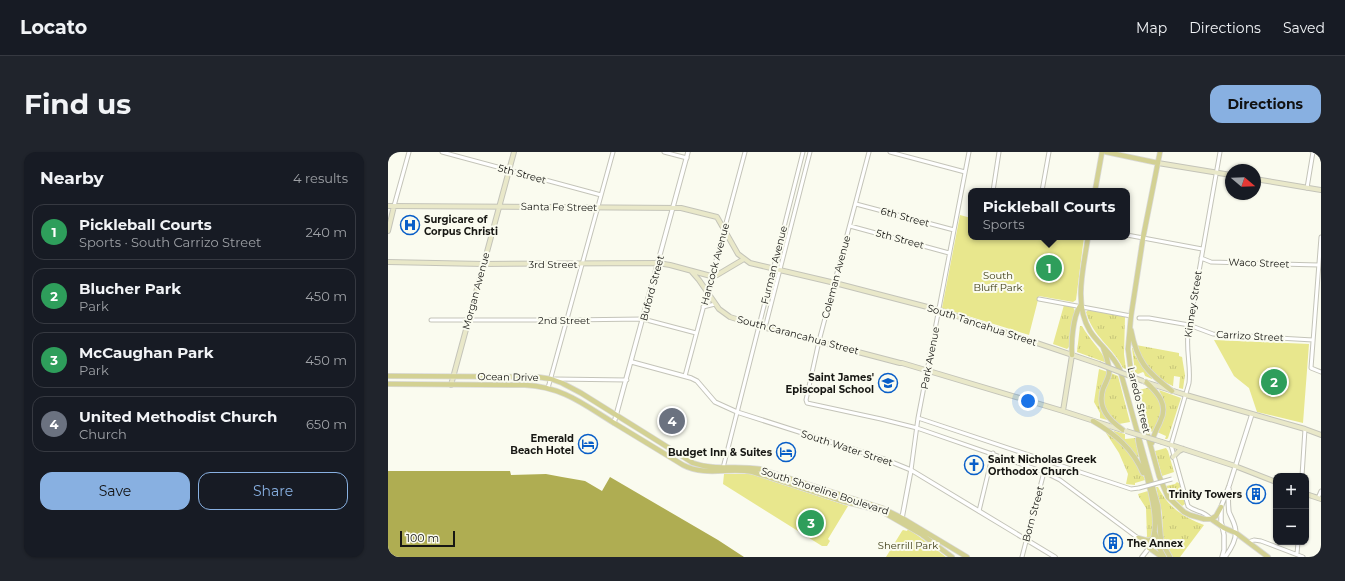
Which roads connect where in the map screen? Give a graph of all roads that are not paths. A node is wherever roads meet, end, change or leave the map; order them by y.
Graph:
1 (409, 152) edge
2 (442, 152) edge
3 (514, 152) edge
4 (613, 152) edge
5 (664, 152) edge
6 (688, 152) edge
7 (745, 152) edge
8 (804, 152) edge
9 (810, 152) edge
10 (869, 152) edge
11 (890, 152) edge
12 (969, 152) edge
13 (999, 152) edge
14 (1049, 152) edge
15 (1102, 152) edge
16 (1106, 152) edge
17 (1160, 152) edge
18 (1220, 152) edge
19 (1313, 152) edge
20 (687, 158) junction
21 (1158, 163) junction
22 (509, 170) junction
23 (965, 172) junction
24 (1216, 173) junction
25 (1225, 174) edge
26 (1261, 180) edge
27 (993, 188) edge
28 (1043, 188) edge
29 (1096, 188) edge
30 (1307, 188) junction
31 (1321, 190) edge
32 (601, 195) junction
33 (791, 201) junction
34 (797, 202) junction
35 (856, 204) junction
36 (388, 206) edge
37 (394, 206) junction
38 (499, 206) junction
39 (598, 207) junction
40 (674, 207) junction
41 (388, 217) edge
42 (717, 217) junction
43 (727, 217) junction
44 (390, 222) junction
45 (850, 226) junction
46 (724, 227) junction
47 (954, 230) junction
48 (388, 231) edge
49 (1130, 236) edge
50 (1321, 237) edge
51 (1144, 238) junction
52 (1088, 240) edge
53 (1321, 244) edge
54 (1202, 249) junction
55 (949, 253) junction
56 (1201, 258) junction
57 (744, 259) junction
58 (388, 262) edge
59 (658, 263) junction
60 (483, 264) junction
61 (582, 264) junction
62 (1319, 265) junction
63 (773, 268) junction
64 (690, 270) junction
65 (780, 270) junction
66 (711, 276) junction
67 (835, 283) junction
68 (707, 291) junction
69 (1039, 299) dead end
70 (715, 304) junction
71 (703, 306) junction
72 (1080, 306) junction
73 (1316, 308) junction
74 (939, 310) junction
75 (1321, 310) edge
76 (1131, 316) junction
77 (1139, 318) dead end
78 (468, 319) junction
79 (643, 319) junction
80 (431, 320) dead end
81 (566, 320) junction
82 (1130, 324) junction
83 (1189, 325) junction
84 (759, 326) junction
85 (765, 328) junction
86 (696, 333) junction
87 (1314, 340) junction
88 (820, 341) junction
89 (1102, 345) junction
90 (1072, 355) junction
91 (632, 362) junction
92 (928, 370) junction
93 (1321, 372) edge
94 (388, 376) edge
95 (454, 376) junction
96 (685, 376) junction
97 (551, 379) junction
98 (627, 380) junction
99 (1144, 381) junction
100 (388, 384) edge
101 (451, 384) junction
102 (548, 388) junction
103 (1172, 391) junction
104 (1186, 395) junction
105 (1063, 411) junction
106 (737, 412) junction
107 (1252, 414) junction
108 (617, 416) junction
109 (1134, 416) junction
110 (918, 418) junction
111 (1093, 421) junction
112 (614, 423) junction
113 (917, 428) junction
114 (1305, 429) junction
115 (1124, 431) junction
116 (1321, 436) edge
117 (1171, 445) junction
118 (1183, 449) junction
119 (1151, 451) junction
120 (992, 454) junction
121 (1173, 457) junction
122 (1235, 466) junction
123 (723, 469) junction
124 (911, 470) junction
125 (1044, 472) junction
126 (1302, 473) edge
127 (1180, 477) junction
128 (1273, 481) edge
129 (1148, 484) junction
130 (1229, 486) junction
131 (1321, 491) edge
132 (1309, 495) edge
133 (1320, 499) edge
134 (1220, 507) junction
135 (979, 511) junction
136 (901, 520) junction
137 (1211, 520) junction
138 (1224, 528) junction
139 (1154, 531) junction
140 (1236, 533) junction
141 (1138, 538) junction
142 (1153, 538) junction
143 (1026, 540) junction
144 (1248, 542) junction
145 (1298, 545) edge
146 (1149, 548) junction
147 (1297, 554) junction
148 (952, 557) edge
149 (967, 557) edge
150 (1022, 557) edge
151 (1055, 557) edge
152 (1142, 557) edge
153 (1163, 557) edge
154 (1170, 557) edge
155 (1223, 557) edge
156 (1268, 557) edge
157 (1303, 557) edge

1 - 37 street
2 - 22 street, 5th Street
3 - 22 main road, Morgan Avenue
4 - 32 street
5 - 20 street
6 - 20 street, Buford Street
7 - 43 street, Hancock Avenue
8 - 33 street, Furman Avenue
9 - 34 street, Furman Avenue
10 - 35 street, Coleman Avenue
11 - 23 street
12 - 23 street, Park Avenue
13 - 27 street
14 - 28 street
15 - 29 main road
16 - 21 main road
17 - 21 main road, Laredo Street
18 - 24 street, Kinney Street
19 - 30 street
20 - 40 street, Buford Street
21 - 24 main road
21 - 51 main road, Laredo Street
22 - 32 street, 5th Street
22 - 38 main road, Morgan Avenue
23 - 47 street, Park Avenue
24 - 25 main road
24 - 54 street, Kinney Street
26 - 30 main road
30 - 31 main road
32 - 39 street
33 - 34 street
33 - 63 street, Furman Avenue
34 - 65 street, Furman Avenue
35 - 45 street, Coleman Avenue
35 - 47 street, 6th Street
36 - 37 main road, Santa Fe Street
37 - 38 main road, Santa Fe Street
37 - 44 main road
38 - 39 main road, Santa Fe Street
38 - 60 main road, Morgan Avenue
39 - 40 main road, Santa Fe Street
39 - 61 street
40 - 42 main road, Santa Fe Street
40 - 59 street, Buford Street
41 - 44 main road
42 - 43 street
42 - 46 main road
43 - 46 street, Hancock Avenue
44 - 48 main road
45 - 55 street, 5th Street
45 - 67 street, Coleman Avenue
46 - 57 main road
46 - 66 street, Hancock Avenue
47 - 55 street, Park Avenue
49 - 51 street
50 - 53 street
51 - 54 street
51 - 76 main road, Laredo Street
52 - 72 main road
53 - 62 street
54 - 56 street, Kinney Street
55 - 74 street, Park Avenue
56 - 62 street, Waco Street
56 - 83 street, Kinney Street
57 - 63 main road, South Tancahua Street
57 - 66 main road
58 - 60 main road, 3rd Street
59 - 61 main road, 3rd Street
59 - 64 main road, 3rd Street
59 - 79 street, Buford Street
60 - 61 main road, 3rd Street
60 - 78 main road, Morgan Avenue
61 - 81 street
62 - 73 street
63 - 65 main road, South Tancahua Street
63 - 84 street, Furman Avenue
64 - 66 main road, 3rd Street
64 - 68 main road
65 - 67 main road, South Tancahua Street
65 - 85 street, Furman Avenue
66 - 68 street, Hancock Avenue
67 - 74 main road, South Tancahua Street
67 - 88 street, Coleman Avenue
68 - 70 main road, South Carancahua Street
68 - 71 street, Hancock Avenue
69 - 72 street
70 - 71 street
70 - 84 main road, South Carancahua Street
71 - 86 street, Hancock Avenue
72 - 76 street
72 - 89 main road
72 - 90 main road
73 - 75 street
73 - 87 street
74 - 90 main road, South Tancahua Street
74 - 92 street, Park Avenue
76 - 82 main road, Laredo Street
77 - 83 street, Carrizo Street
78 - 80 street, 2nd Street
78 - 81 street, 2nd Street
78 - 95 main road, Morgan Avenue
79 - 81 street, 2nd Street
79 - 86 street, 2nd Street
79 - 91 street, Buford Street
81 - 97 street
82 - 103 main road
82 - 119 main road, Laredo Street
83 - 87 street, Carrizo Street
83 - 104 street, Kinney Street
84 - 85 main road, South Carancahua Street
84 - 106 street, Furman Avenue
85 - 88 main road, South Carancahua Street
86 - 96 street, Hancock Avenue
87 - 93 street
88 - 92 main road, South Carancahua Street
88 - 113 street, Coleman Avenue
89 - 109 main road
89 - 115 main road
90 - 99 main road, South Tancahua Street, bridge
90 - 105 main road
91 - 96 street, South Water Street
91 - 98 street, Buford Street
92 - 105 main road, South Carancahua Street
92 - 110 street, Park Avenue
94 - 95 main road, Ocean Drive
95 - 97 main road, Ocean Drive
95 - 101 main road, Morgan Avenue
96 - 106 street, South Water Street
97 - 98 street, Ocean Drive
97 - 102 street
97 - 108 main road, South Shoreline Boulevard
98 - 108 street, Buford Street
99 - 103 main road, South Tancahua Street
99 - 119 main road
100 - 101 main road, Ocean Drive
101 - 102 main road, Ocean Drive
102 - 112 main road, South Shoreline Boulevard
103 - 104 main road, South Tancahua Street
104 - 107 main road, South Tancahua Street
104 - 117 street, Kinney Street
105 - 111 main road, South Carancahua Street
106 - 123 street, Furman Avenue
106 - 124 street, South Water Street
107 - 114 main road, South Tancahua Street
107 - 122 street
108 - 112 street, Buford Street
108 - 123 main road, South Shoreline Boulevard
109 - 129 main road
109 - 154 main road
110 - 113 street, Park Avenue
110 - 127 street, bridge
111 - 115 main road, South Carancahua Street
111 - 129 main road
112 - 123 main road, South Shoreline Boulevard
113 - 120 street
113 - 124 street, Park Avenue
114 - 116 main road, South Tancahua Street
114 - 126 street
115 - 117 main road, South Carancahua Street, bridge
117 - 118 main road, South Carancahua Street
117 - 121 street, Kinney Street
118 - 121 main road
118 - 122 main road, South Carancahua Street
119 - 137 main road, Laredo Street
120 - 125 street
120 - 135 street
121 - 127 street, Kinney Street
122 - 128 main road, South Carancahua Street
122 - 130 street
123 - 136 main road, South Shoreline Boulevard
124 - 135 street, South Water Street
124 - 136 street, Park Avenue
125 - 141 street
125 - 143 street, Born Street
127 - 137 street, Kinney Street
129 - 139 main road
130 - 134 street
130 - 140 street
131 - 133 street
132 - 133 main road
134 - 137 main road
134 - 138 street
135 - 143 street, South Water Street
136 - 148 main road, South Shoreline Boulevard
136 - 149 main road, South Shoreline Boulevard
137 - 138 main road, Laredo Street
138 - 140 main road, Laredo Street
138 - 155 street
139 - 142 main road
139 - 153 main road
140 - 144 main road, Laredo Street
140 - 155 street
141 - 142 main road
141 - 146 street
142 - 146 main road
143 - 150 street, Born Street
143 - 151 street, South Water Street
144 - 147 street
144 - 156 main road, Laredo Street
145 - 147 street
146 - 152 street
146 - 153 main road
147 - 157 street

